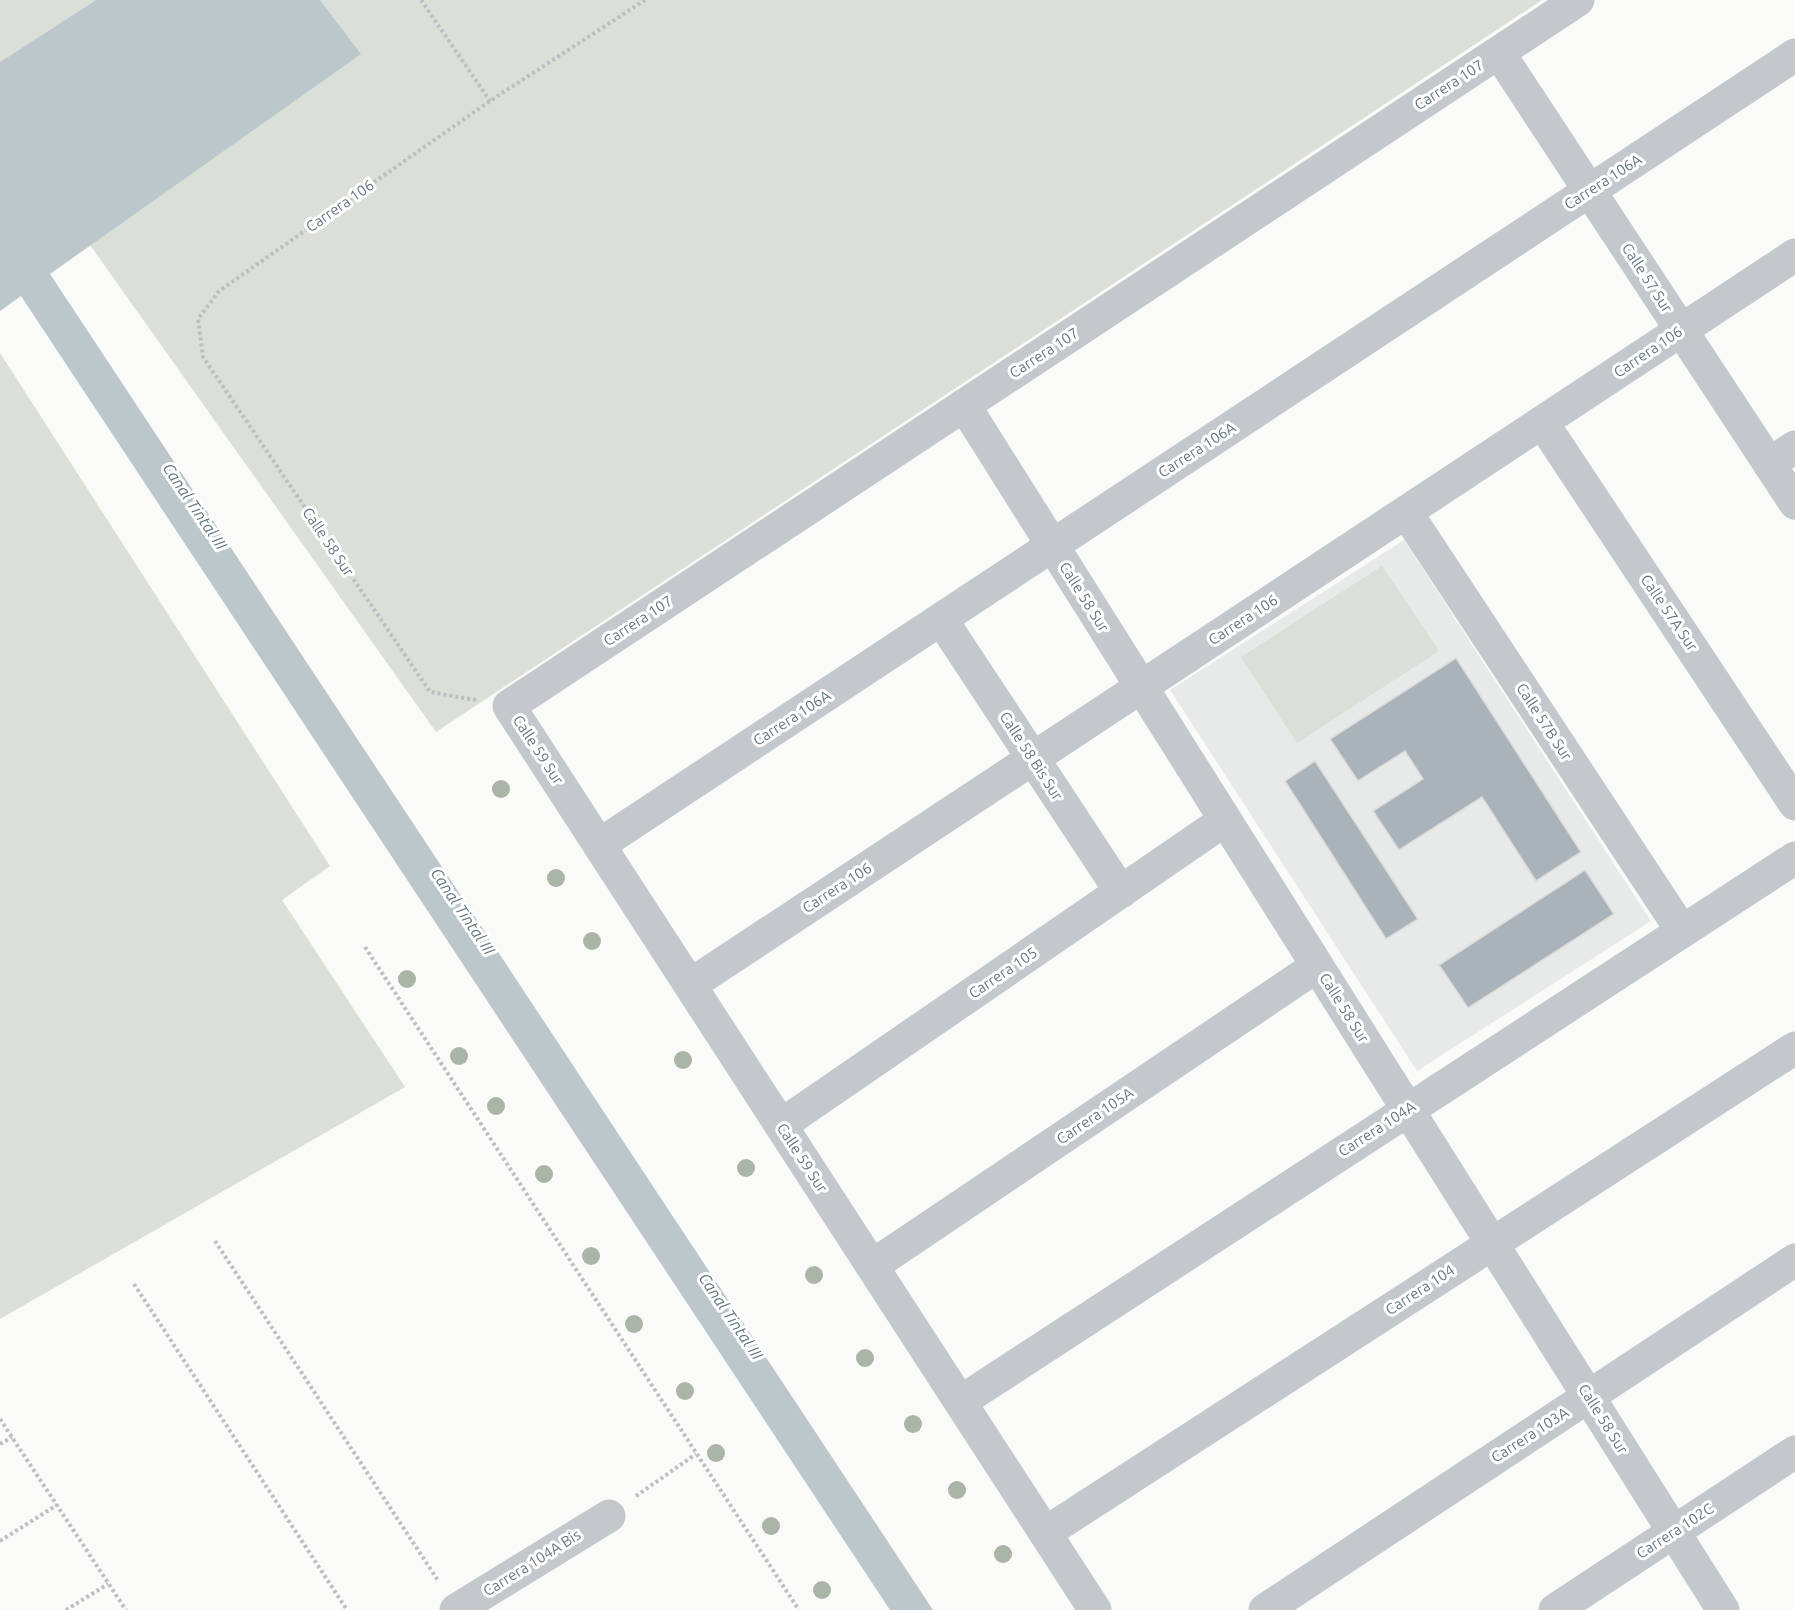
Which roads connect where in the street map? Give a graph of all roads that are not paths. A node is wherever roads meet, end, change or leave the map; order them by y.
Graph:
1 (1578, 0) edge
2 (1499, 52) junction
3 (1795, 55) edge
4 (1590, 190) junction
5 (1795, 255) edge
6 (1681, 330) junction
7 (964, 405) junction
8 (1542, 422) junction
9 (1782, 455) edge
10 (1795, 503) edge
11 (1406, 512) junction
12 (1052, 546) junction
13 (941, 619) junction
14 (1141, 687) junction
15 (509, 706) joint
16 (1033, 759) junction
17 (1795, 804) edge
18 (1226, 820) junction
19 (599, 845) junction
20 (1795, 858) edge
21 (1121, 892) junction
22 (1682, 931) junction
23 (1317, 966) junction
24 (690, 986) junction
25 (1795, 1048) edge
26 (1408, 1110) junction
27 (781, 1125) junction
28 (1492, 1243) junction
29 (1795, 1260) edge
30 (872, 1266) junction
31 (1588, 1396) junction
32 (960, 1402) junction
33 (1795, 1452) edge
34 (609, 1516) road end
35 (1674, 1532) junction
36 (1045, 1533) junction
37 (456, 1610) edge
38 (1095, 1610) edge
39 (1265, 1610) edge
40 (1555, 1610) edge
41 (1723, 1610) edge

1 - 2 street, Carrera 107
2 - 4 street, Calle 57 Sur
2 - 7 street, Carrera 107
3 - 4 street, Carrera 106A
4 - 6 street, Calle 57 Sur
4 - 12 street, Carrera 106A
5 - 6 street, Carrera 106
6 - 8 street, Carrera 106
6 - 9 street, Calle 57 Sur
7 - 12 street, Calle 58 Sur
7 - 15 street, Carrera 107
8 - 11 street, Carrera 106
8 - 17 street, Calle 57A Sur
9 - 10 street, Calle 57 Sur
11 - 14 street, Carrera 106
11 - 22 street, Calle 57B Sur
12 - 13 street, Carrera 106A
12 - 14 street, Calle 58 Sur
13 - 16 street, Calle 58 Bis Sur
13 - 19 street, Carrera 106A
14 - 16 street, Carrera 106
14 - 18 street, Calle 58 Sur
15 - 19 street, Calle 59 Sur
16 - 21 street, Calle 58 Bis Sur
16 - 24 street, Carrera 106
18 - 21 street, Carrera 105
18 - 23 street, Calle 58 Sur
19 - 24 street, Calle 59 Sur
20 - 22 street, Carrera 104A
21 - 27 street, Carrera 105
22 - 26 street, Carrera 104A
23 - 26 street, Calle 58 Sur
23 - 30 street, Carrera 105A
24 - 27 street, Calle 59 Sur
25 - 28 street, Carrera 104
26 - 28 street, Calle 58 Sur
26 - 32 street, Carrera 104A
27 - 30 street, Calle 59 Sur
28 - 31 street, Calle 58 Sur
28 - 36 street, Carrera 104
29 - 31 street, Carrera 103A
30 - 32 street, Calle 59 Sur
31 - 35 street, Calle 58 Sur
31 - 39 street, Carrera 103A
32 - 36 street, Calle 59 Sur
33 - 35 street, Carrera 102C
34 - 37 street, Carrera 104A Bis
35 - 40 street, Carrera 102C
35 - 41 street, Calle 58 Sur
36 - 38 street, Calle 59 Sur

